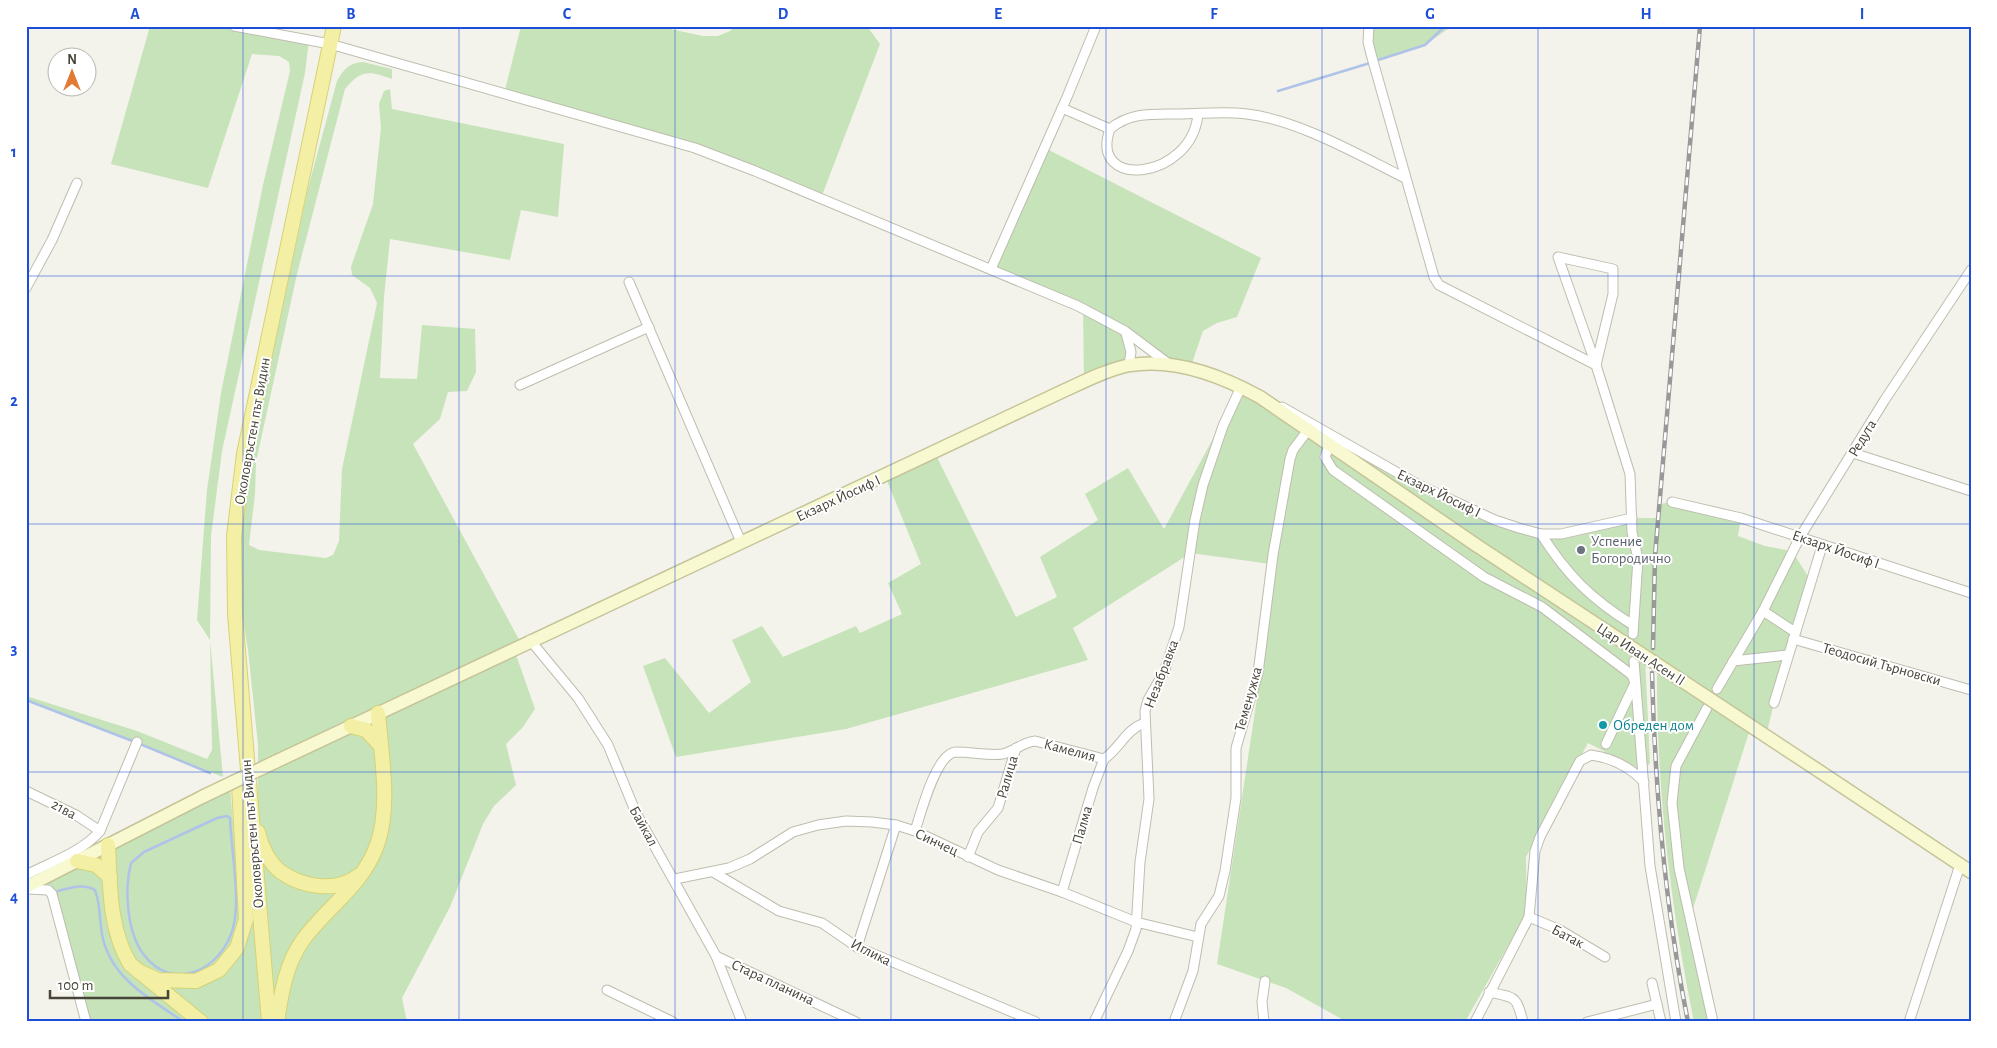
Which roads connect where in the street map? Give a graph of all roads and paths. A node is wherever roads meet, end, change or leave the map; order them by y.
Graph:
1 (234, 26) edge
2 (334, 26) edge
3 (1096, 26) edge
4 (1369, 26) edge
5 (330, 44) junction
6 (1062, 108) junction
7 (1198, 114) junction
8 (1110, 129) junction
9 (1405, 178) junction
10 (77, 183) dead end
11 (990, 269) junction
12 (1971, 270) edge
13 (629, 282) dead end
14 (26, 288) edge
15 (649, 327) junction
16 (1125, 331) junction
17 (1130, 365) junction
18 (1596, 365) junction
19 (1171, 366) junction
20 (520, 385) dead end
21 (1241, 387) junction
22 (1260, 397) junction
23 (1310, 432) junction
24 (1329, 446) junction
25 (1853, 453) junction
26 (1419, 485) junction
27 (1971, 491) edge
28 (1412, 502) junction
29 (1672, 502) dead end
30 (1632, 518) junction
31 (1541, 534) junction
32 (1800, 537) junction
33 (741, 542) junction
34 (1822, 546) junction
35 (1971, 592) edge
36 (1762, 611) junction
37 (234, 614) junction
38 (1794, 636) junction
39 (530, 640) junction
40 (1788, 654) junction
41 (1634, 661) dead end
42 (1733, 662) junction
43 (239, 674) junction
44 (1635, 682) junction
45 (1717, 689) dead end
46 (1971, 690) edge
47 (1774, 703) dead end
48 (1706, 708) dead end
49 (378, 713) junction
50 (1145, 723) junction
51 (351, 726) junction
52 (137, 742) dead end
53 (1606, 744) dead end
54 (380, 745) junction
55 (1016, 748) junction
56 (1104, 759) junction
57 (1644, 782) junction
58 (26, 791) edge
59 (896, 825) junction
60 (100, 831) junction
61 (915, 831) junction
62 (108, 845) junction
63 (968, 857) junction
64 (371, 860) junction
65 (77, 861) junction
66 (1960, 865) junction
67 (713, 872) junction
68 (1971, 872) edge
69 (26, 875) edge
70 (110, 877) junction
71 (675, 878) junction
72 (26, 888) edge
73 (1062, 892) junction
74 (1529, 917) junction
75 (1136, 922) junction
76 (1198, 937) junction
77 (857, 947) junction
78 (716, 956) junction
79 (1606, 957) dead end
80 (138, 971) junction
81 (1265, 981) dead end
82 (1652, 983) dead end
83 (607, 990) dead end
84 (1489, 992) junction
85 (1657, 1004) junction
86 (86, 1022) edge
87 (201, 1022) edge
88 (269, 1022) edge
89 (277, 1022) edge
90 (673, 1022) edge
91 (742, 1022) edge
92 (856, 1022) edge
93 (1036, 1022) edge
94 (1094, 1022) edge
95 (1174, 1022) edge
96 (1264, 1022) edge
97 (1475, 1022) edge
98 (1522, 1022) edge
99 (1587, 1022) edge
100 (1661, 1022) edge
101 (1676, 1022) edge
102 (1713, 1022) edge
103 (1909, 1022) edge

1 - 5 street
2 - 5 main road, Околовръстен път Видин
3 - 6 street
4 - 9 street
5 - 11 street
5 - 37 main road, Околовръстен път Видин
6 - 8 street
6 - 11 street
7 - 8 street
7 - 8 street
7 - 9 street
9 - 18 street
10 - 14 street
11 - 16 street
12 - 25 street, Редута
13 - 15 street
15 - 20 street
15 - 33 street
16 - 17 street
16 - 19 street
17 - 19 main road, Екзарх Йосиф I
17 - 33 main road, Екзарх Йосиф I
18 - 18 street
18 - 30 street
19 - 21 main road, Екзарх Йосиф I
21 - 22 main road, Екзарх Йосиф I
21 - 50 street, Незабравка
22 - 23 main road, Екзарх Йосиф I
22 - 26 street, Екзарх Йосиф I
23 - 24 main road, Цар Иван Асен II
23 - 76 street, Теменужка
24 - 28 main road, Цар Иван Асен II
24 - 44 street
25 - 27 street
25 - 32 street, Редута
26 - 28 street
26 - 31 street, Екзарх Йосиф I
28 - 66 main road, Цар Иван Асен II, bridge
29 - 32 street, Екзарх Йосиф I
30 - 31 street, Екзарх Йосиф I
30 - 31 street
32 - 34 street, Екзарх Йосиф I
32 - 36 street, Редута
33 - 39 main road, Екзарх Йосиф I
34 - 35 street, Екзарх Йосиф I
34 - 38 street
36 - 38 street, Теодосий Търновски
36 - 42 street, Редута
37 - 43 main road, Околовръстен път Видин
37 - 80 main road
38 - 40 street
38 - 46 street, Теодосий Търновски
39 - 49 main road, Екзарх Йосиф I
39 - 71 street, Байкал
40 - 42 street
40 - 47 street
41 - 44 street
42 - 45 street, Редута
43 - 64 main road
43 - 88 main road, Околовръстен път Видин
44 - 53 street
44 - 57 street
48 - 102 street
49 - 51 main road, Екзарх Йосиф I
49 - 54 main road
50 - 56 street, Камелия
50 - 75 street, Незабравка
51 - 54 main road
51 - 62 main road, Екзарх Йосиф I, bridge
52 - 60 street
54 - 64 main road
55 - 56 street, Камелия
55 - 61 street, Камелия
55 - 63 street, Ралица
56 - 73 street, Палма
57 - 74 street
57 - 101 street
58 - 60 street, 21ва
59 - 61 street, Синчец
59 - 67 street, Синчец
59 - 77 street
60 - 69 street
61 - 63 street, Синчец
62 - 65 main road, Екзарх Йосиф I
62 - 70 main road
63 - 73 street, Синчец
64 - 89 main road
65 - 70 main road
65 - 72 main road, Екзарх Йосиф I
66 - 68 main road, Цар Иван Асен II
66 - 103 street
67 - 71 street, Синчец
67 - 77 street, Иглика
70 - 80 main road
71 - 78 street, Байкал
72 - 86 street
73 - 75 street, Синчец
74 - 79 street, Батак
74 - 84 street
75 - 76 street, Синчец
75 - 94 street, Незабравка
76 - 95 street, Теменужка
77 - 93 street, Иглика
78 - 91 street, Байкал
78 - 92 street, Стара планина
80 - 87 main road
81 - 96 street
82 - 85 street
83 - 90 street
84 - 97 street
84 - 98 street
85 - 99 street
85 - 100 street

